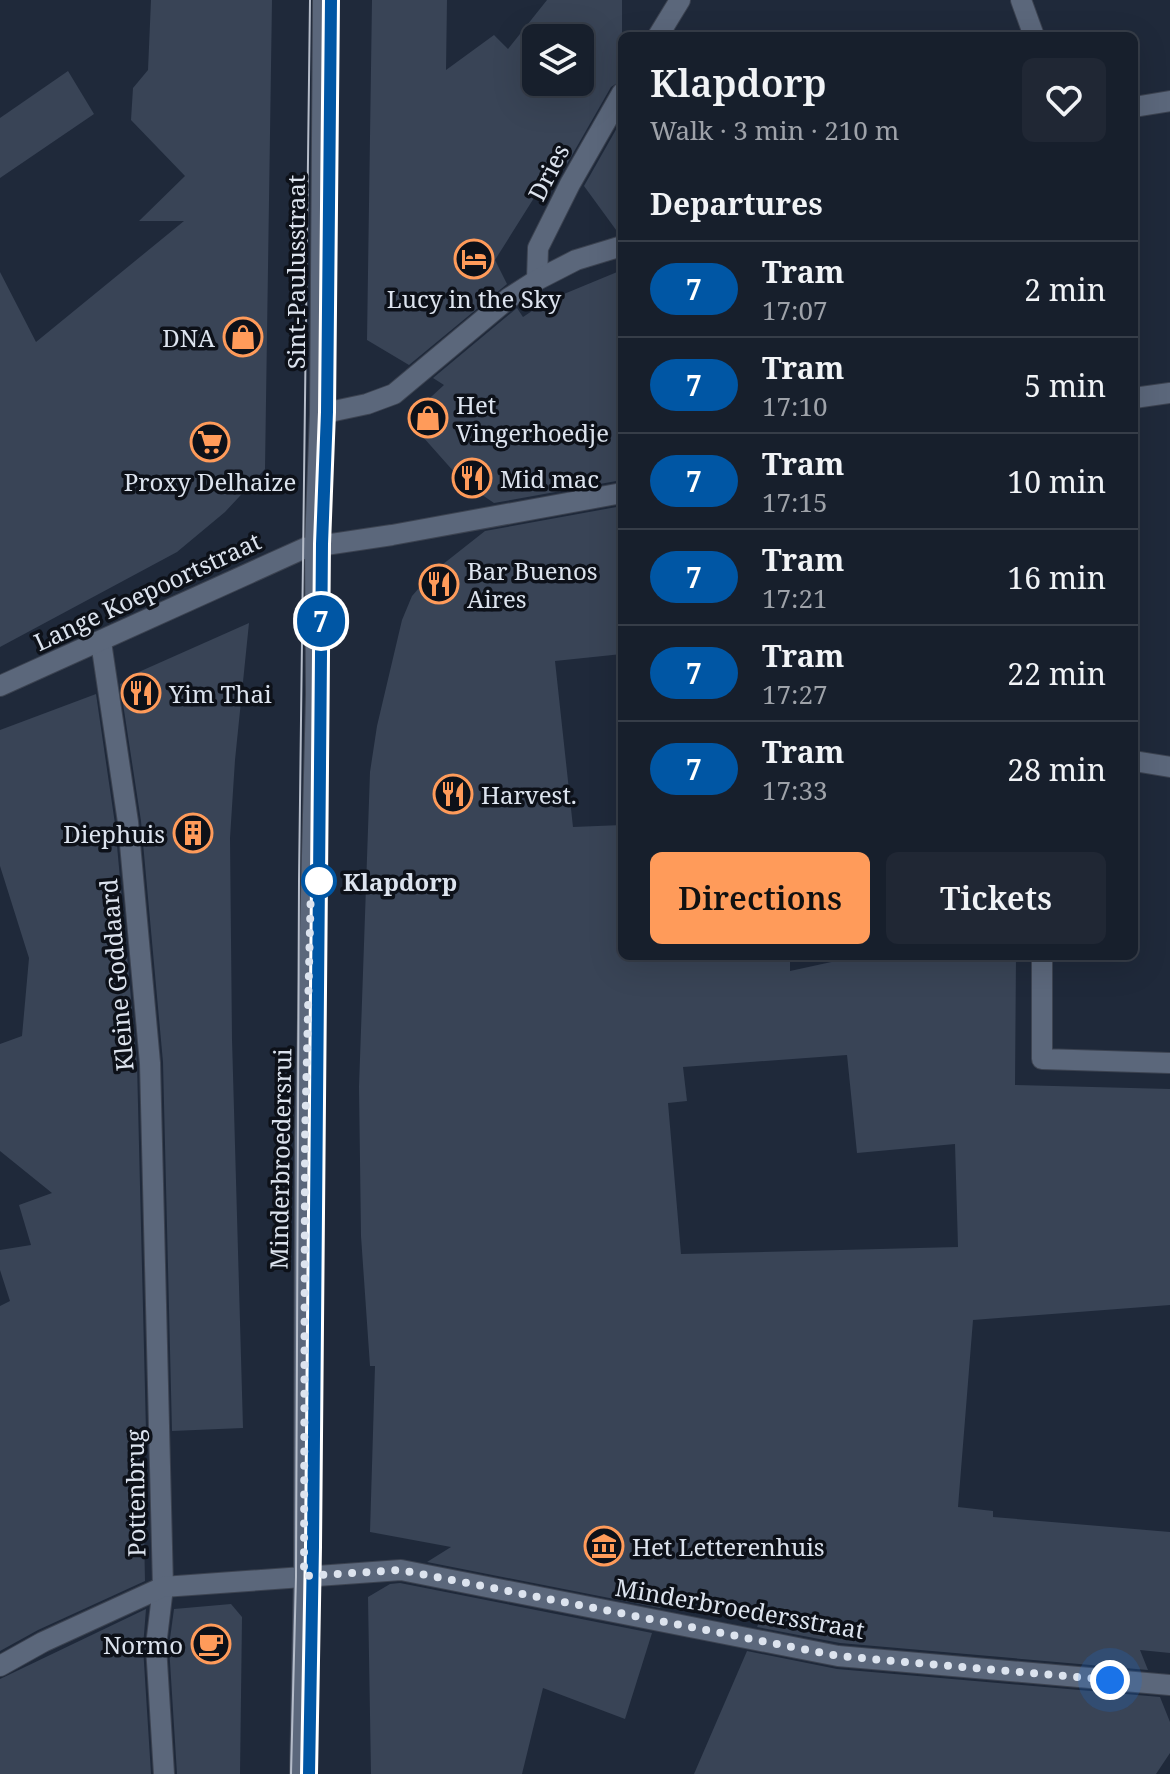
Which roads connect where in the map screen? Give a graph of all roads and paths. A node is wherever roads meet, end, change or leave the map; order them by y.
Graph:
1 (323, 0) edge
2 (680, 0) edge
3 (1021, 0) edge
4 (660, 32) edge
5 (1033, 32) edge
6 (618, 100) edge
7 (1170, 101) edge
8 (1138, 106) edge
9 (618, 247) edge
10 (537, 280) junction
11 (1170, 393) edge
12 (1138, 397) edge
13 (320, 414) junction
14 (618, 494) edge
15 (315, 545) junction
16 (101, 642) junction
17 (0, 686) edge
18 (1138, 762) edge
19 (1170, 767) edge
20 (1042, 960) edge
21 (1170, 1063) edge
22 (158, 1305) joint
23 (304, 1576) junction
24 (163, 1587) junction
25 (0, 1666) edge
26 (1170, 1685) edge
27 (164, 1774) edge
28 (300, 1774) edge

1 - 13 street, Sint-Paulusstraat
2 - 4 street
3 - 5 street
6 - 10 street, Dries
7 - 8 street
9 - 10 street
10 - 13 street
11 - 12 street
13 - 15 street, Sint-Paulusstraat
14 - 15 street, Lange Koepoortstraat
15 - 16 street, Lange Koepoortstraat
15 - 23 street, Minderbroedersrui
16 - 17 street, Lange Koepoortstraat
16 - 22 street, Kleine Goddaard
18 - 19 street
20 - 21 street
22 - 24 street, Pottenbrug
23 - 24 street, Pottenbrug
23 - 26 street, Minderbroedersstraat
23 - 28 street, Minderbroedersrui
24 - 25 street
24 - 27 street

